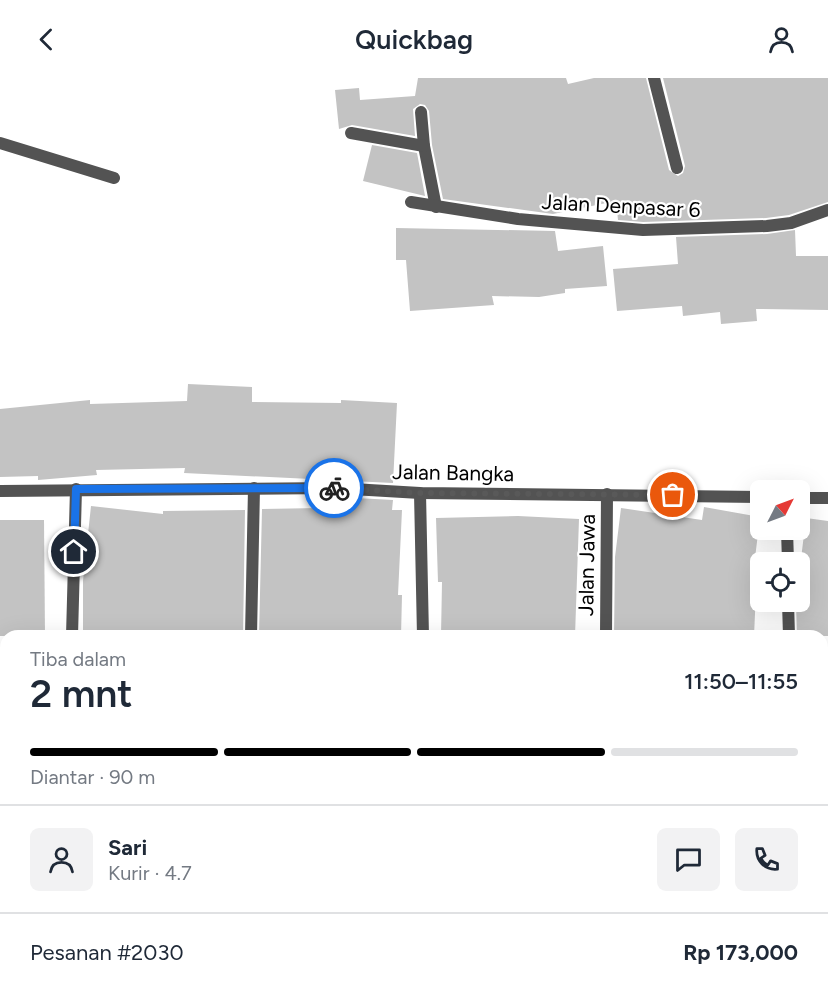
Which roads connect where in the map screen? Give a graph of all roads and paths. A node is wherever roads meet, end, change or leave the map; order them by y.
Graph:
1 (654, 78) edge
2 (421, 112) dead end
3 (351, 133) dead end
4 (0, 143) edge
5 (424, 146) junction
6 (677, 168) dead end
7 (114, 178) dead end
8 (411, 202) dead end
9 (436, 207) junction
10 (828, 210) edge
11 (254, 488) junction
12 (76, 489) junction
13 (0, 491) edge
14 (420, 493) junction
15 (608, 494) junction
16 (750, 497) edge
17 (810, 498) edge
18 (828, 498) edge
19 (788, 612) edge
20 (72, 630) edge
21 (251, 630) edge
22 (423, 630) edge
23 (606, 630) edge
24 (789, 630) edge

1 - 6 street
2 - 5 street
3 - 5 street
4 - 7 street
5 - 9 street
8 - 9 street, Jalan Denpasar 6
9 - 10 street, Jalan Denpasar 6
11 - 12 street, Jalan Bangka
11 - 14 street, Jalan Bangka
11 - 21 street
12 - 13 street, Jalan Bangka
12 - 20 street
14 - 15 street, Jalan Bangka
14 - 22 street
15 - 16 street, Jalan Bangka
15 - 23 street, Jalan Jawa
17 - 18 street
19 - 24 street

